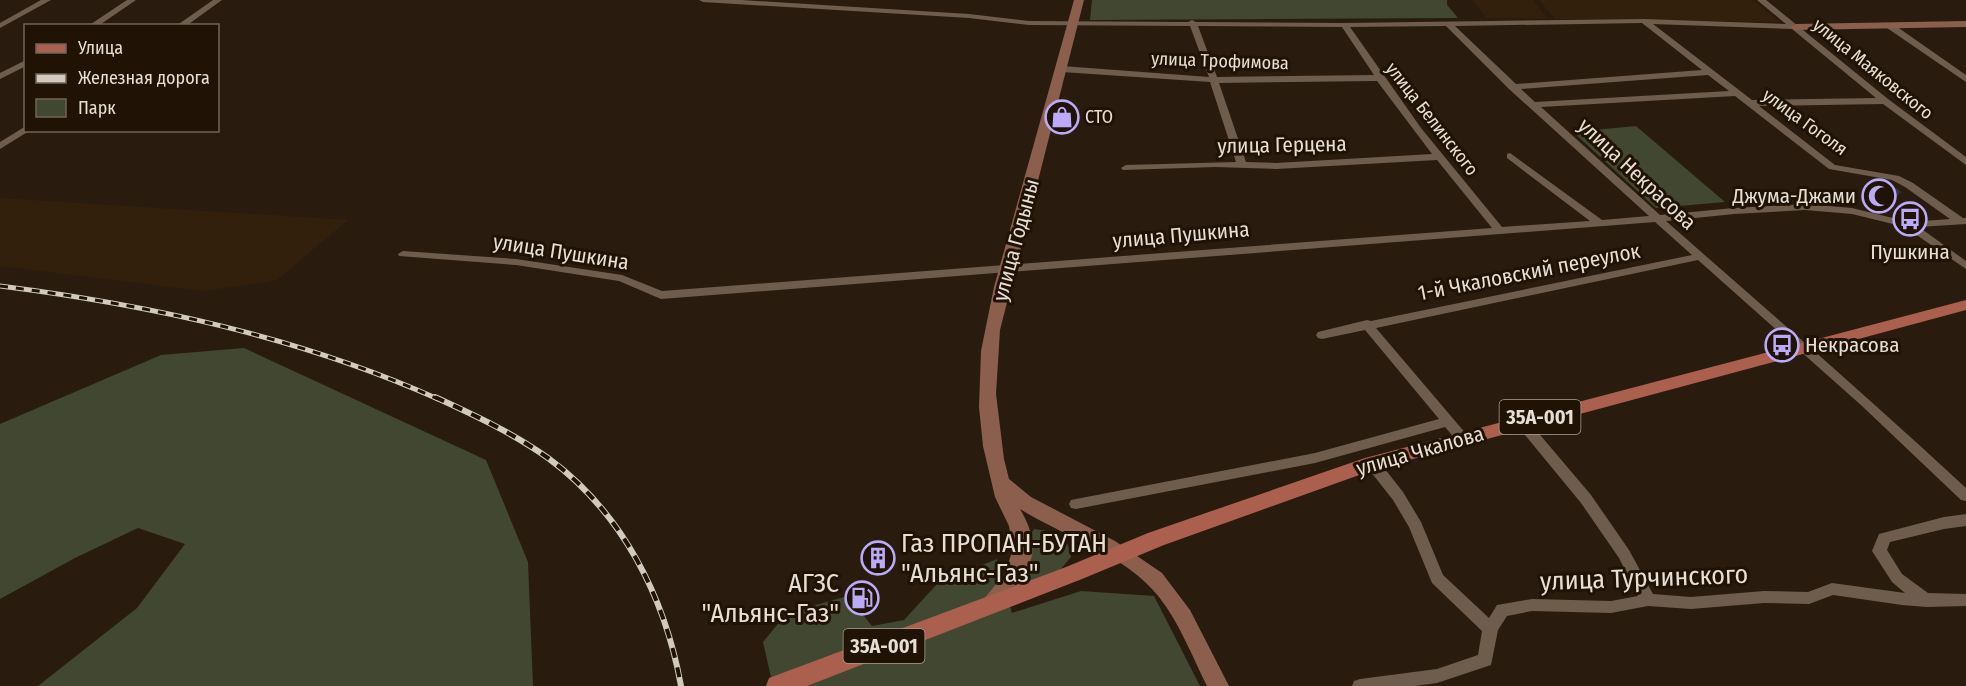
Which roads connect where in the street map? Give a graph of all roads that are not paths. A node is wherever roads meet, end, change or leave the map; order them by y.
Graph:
1 (47, 0) edge
2 (132, 0) edge
3 (218, 0) edge
4 (703, 0) edge
5 (1079, 0) edge
6 (1761, 0) edge
7 (1644, 21) junction
8 (1074, 22) junction
9 (1192, 22) junction
10 (95, 24) edge
11 (183, 24) edge
12 (1448, 24) junction
13 (1344, 25) junction
14 (1965, 25) edge
15 (0, 26) edge
16 (1890, 26) junction
17 (1796, 27) junction
18 (24, 63) edge
19 (1062, 69) junction
20 (1710, 72) junction
21 (0, 76) edge
22 (1378, 78) junction
23 (1966, 79) edge
24 (1213, 80) junction
25 (1512, 87) junction
26 (1740, 93) junction
27 (1885, 101) junction
28 (1751, 103) junction
29 (1534, 105) junction
30 (24, 130) edge
31 (0, 146) edge
32 (1510, 156) dead end
33 (1438, 157) junction
34 (1965, 160) edge
35 (1242, 165) junction
36 (1126, 168) dead end
37 (1655, 219) junction
38 (1963, 221) edge
39 (1600, 223) junction
40 (1909, 225) junction
41 (1500, 230) junction
42 (403, 254) dead end
43 (1699, 257) junction
44 (1966, 266) edge
45 (1007, 268) junction
46 (1966, 305) edge
47 (1966, 310) edge
48 (1367, 324) junction
49 (1322, 335) dead end
50 (1805, 350) junction
51 (1446, 422) junction
52 (1523, 424) junction
53 (1464, 440) junction
54 (1374, 465) junction
55 (1002, 484) junction
56 (1966, 496) edge
57 (1077, 504) dead end
58 (1966, 520) edge
59 (1125, 556) junction
60 (1648, 600) junction
61 (1966, 600) edge
62 (1927, 601) junction
63 (991, 608) junction
64 (1490, 629) junction
65 (778, 686) edge
66 (798, 686) edge
67 (1218, 686) edge
68 (1360, 686) edge

1 - 15 street
2 - 10 street
3 - 11 street
4 - 8 street
5 - 8 main road, улица Годыны
6 - 17 street, улица Маяковского
7 - 12 street
7 - 17 street
7 - 20 street, улица Гоголя
8 - 9 street
8 - 19 main road, улица Годыны
9 - 13 street
9 - 24 street
12 - 13 street
12 - 25 street, улица Некрасова
13 - 22 street, улица Белинского
14 - 16 main road
16 - 17 main road
16 - 23 street
17 - 27 street, улица Маяковского
18 - 21 street
19 - 24 street, улица Трофимова
19 - 45 main road, улица Годыны
20 - 25 street
20 - 26 street, улица Гоголя
22 - 24 street, улица Трофимова
22 - 33 street, улица Белинского
24 - 35 street
25 - 29 street, улица Некрасова
26 - 28 street, улица Гоголя
26 - 29 street
27 - 28 street
27 - 34 street, улица Маяковского
28 - 38 street, улица Гоголя
29 - 37 street, улица Некрасова
30 - 31 street
32 - 39 street
33 - 35 street, улица Герцена
33 - 41 street, улица Белинского
35 - 36 street, улица Герцена
37 - 39 street, улица Пушкина
37 - 40 street, улица Пушкина
37 - 43 street, улица Некрасова
38 - 40 street, улица Пушкина
39 - 41 street, улица Пушкина
40 - 44 street
41 - 45 street, улица Пушкина
42 - 45 street, улица Пушкина
43 - 48 street, 1-й Чкаловский переулок
43 - 50 street, улица Некрасова
45 - 55 main road, улица Годыны
46 - 50 main road, улица Чкалова / 35А-001
47 - 50 main road, улица Чкалова / 35А-001
48 - 49 street, 1-й Чкаловский переулок
48 - 51 street
50 - 52 main road, улица Чкалова / 35А-001
50 - 56 street, улица Некрасова
51 - 53 street
51 - 57 street
52 - 53 main road, улица Чкалова / 35А-001
52 - 60 street
53 - 54 main road, улица Чкалова / 35А-001
54 - 59 main road, улица Чкалова / 35А-001
54 - 64 street
55 - 59 main road
55 - 63 main road, улица Годыны
58 - 62 street
59 - 63 main road, улица Чкалова / 35А-001
59 - 67 main road
60 - 62 street, улица Турчинского
60 - 64 street, улица Турчинского
61 - 62 street, улица Турчинского
63 - 65 main road, 35А-001
63 - 66 main road, 35А-001
64 - 68 street

